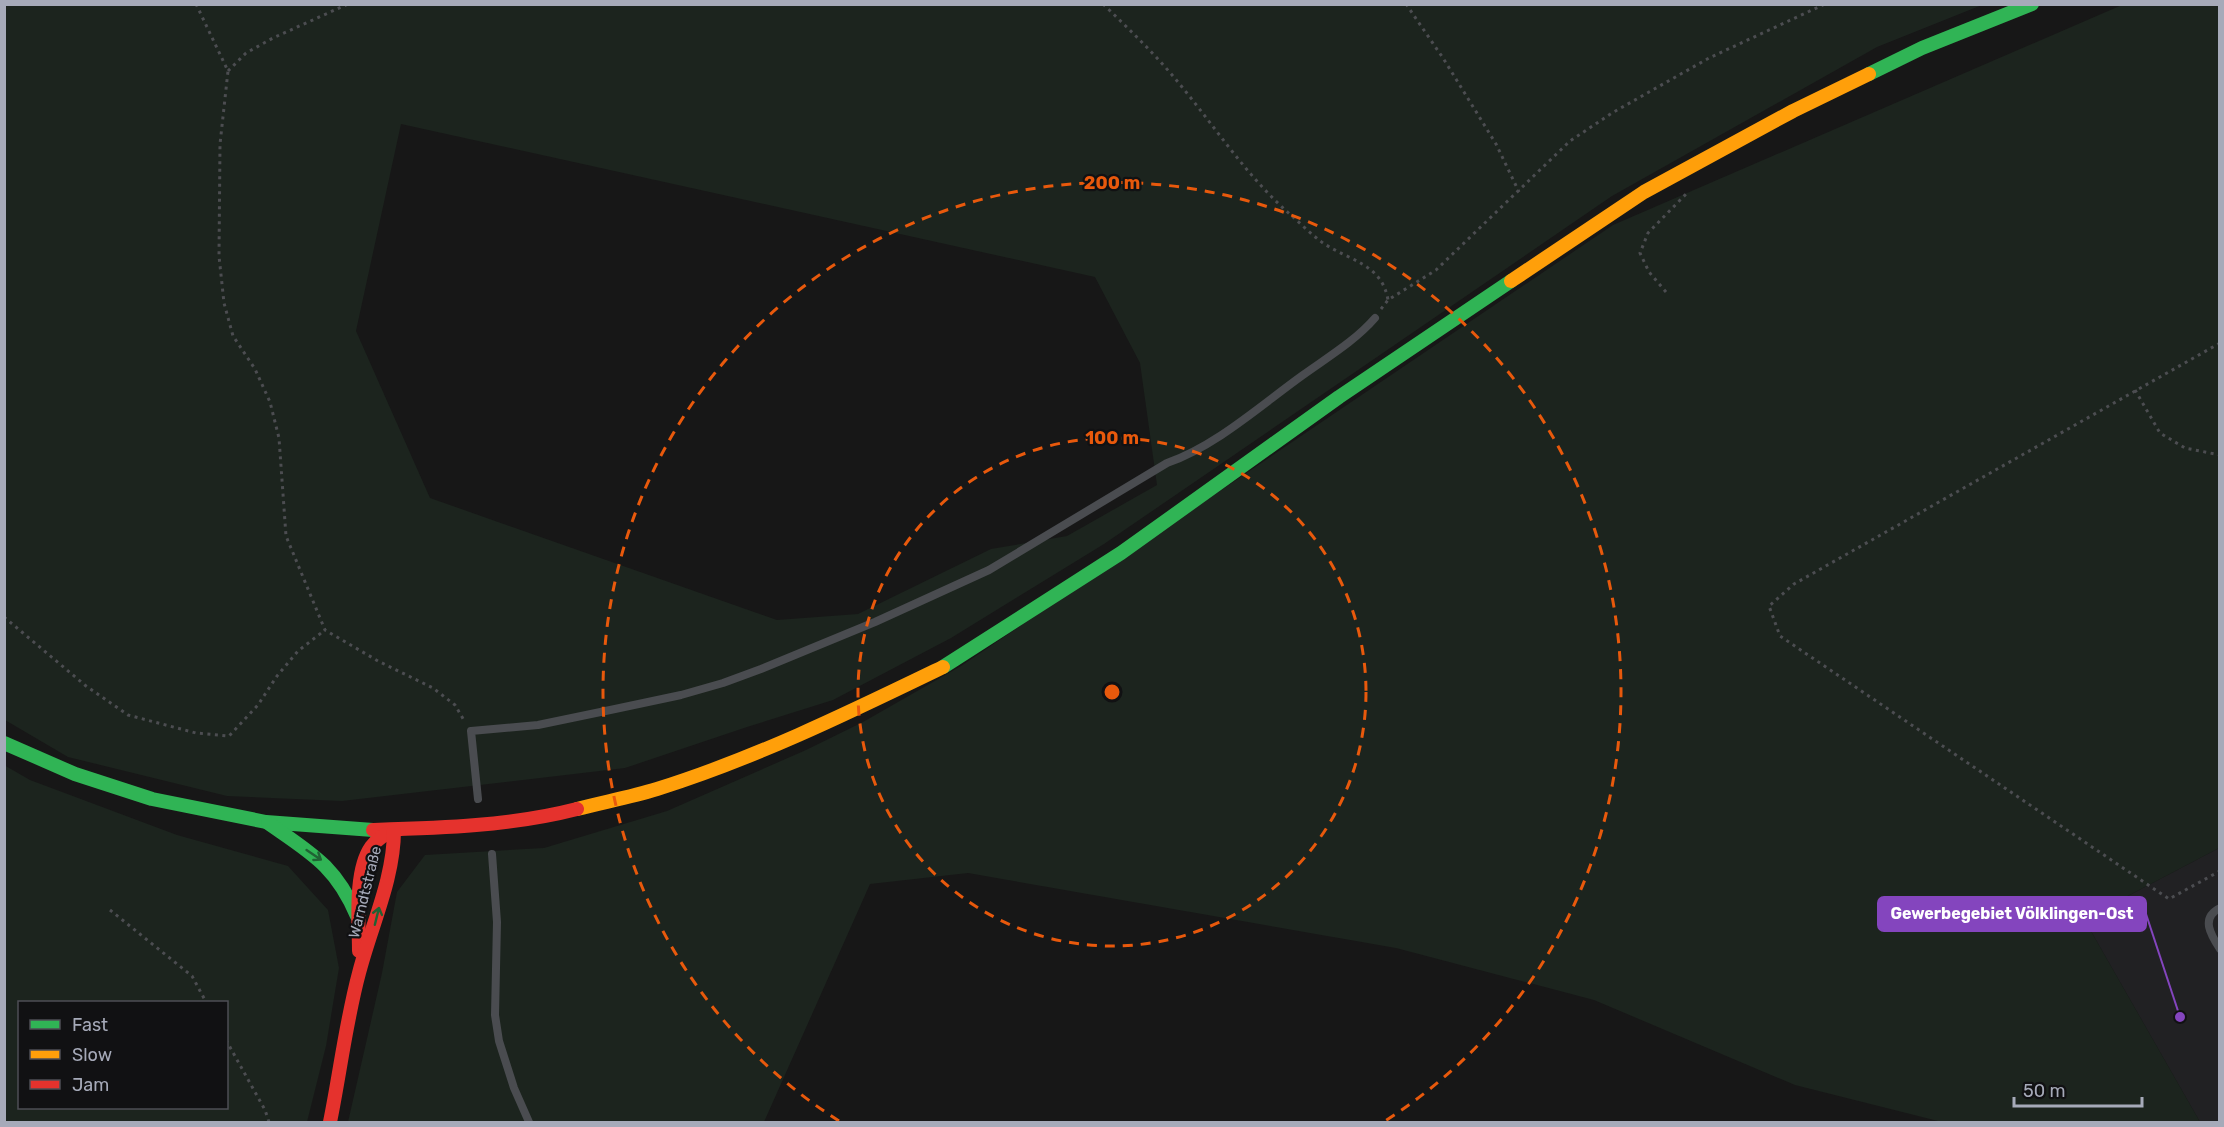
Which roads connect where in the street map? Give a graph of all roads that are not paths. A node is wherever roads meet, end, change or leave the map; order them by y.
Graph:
1 (2032, 4) edge
2 (1375, 318) road end
3 (4, 743) edge
4 (478, 799) dead end
5 (266, 822) junction
6 (394, 830) junction
7 (492, 854) dead end
8 (2220, 908) edge
9 (359, 921) junction
10 (2220, 949) edge
11 (359, 972) junction
12 (330, 1122) edge
13 (529, 1122) edge

1 - 6 main road
2 - 4 lane
3 - 5 main road
5 - 6 main road
5 -> 9 main road
6 - 9 main road, Warndtstraße
11 -> 6 main road, Warndtstraße
7 - 13 lane
8 - 10 lane
9 - 11 main road, Warndtstraße
11 - 12 main road, Warndtstraße

